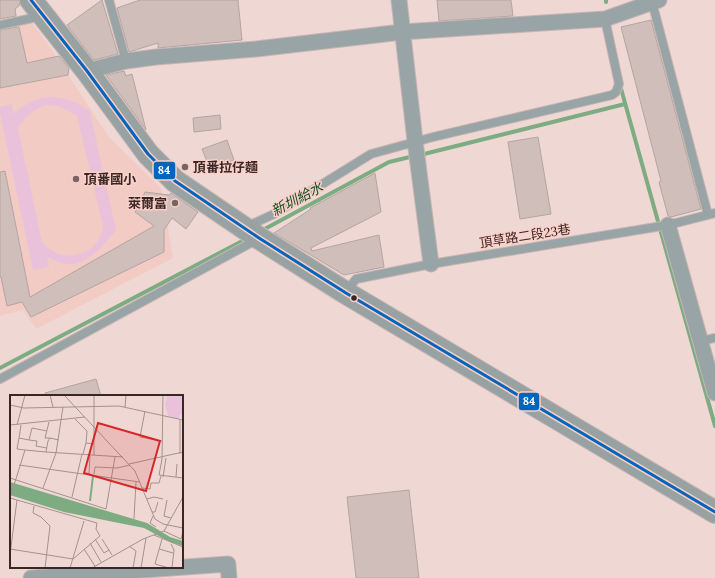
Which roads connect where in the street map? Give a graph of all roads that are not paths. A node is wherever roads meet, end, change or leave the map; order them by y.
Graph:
1 (109, 0) edge
2 (399, 0) edge
3 (656, 1) edge
4 (37, 8) edge
5 (605, 19) junction
6 (0, 25) edge
7 (402, 32) junction
8 (126, 61) junction
9 (87, 71) junction
10 (415, 141) junction
11 (712, 214) edge
12 (668, 225) junction
13 (251, 233) junction
14 (431, 264) junction
15 (346, 293) junction
16 (708, 339) edge
17 (0, 379) edge
18 (715, 393) edge
19 (715, 512) edge
20 (183, 567) edge
21 (172, 568) edge
22 (31, 578) edge
23 (229, 578) edge

1 - 8 lane
2 - 7 street
3 - 5 street
3 - 11 lane
4 - 6 lane
4 - 9 street
5 - 7 street
5 - 10 lane
7 - 8 street
7 - 10 street
8 - 9 street
9 - 13 street
10 - 13 lane
10 - 14 street
11 - 12 lane, 頂草路二段23巷
12 - 14 lane, 頂草路二段23巷
12 - 16 street
13 - 15 street
13 - 17 lane
14 - 15 lane, 頂草路二段23巷
15 - 19 street
16 - 18 street
20 - 23 street
21 - 22 street

